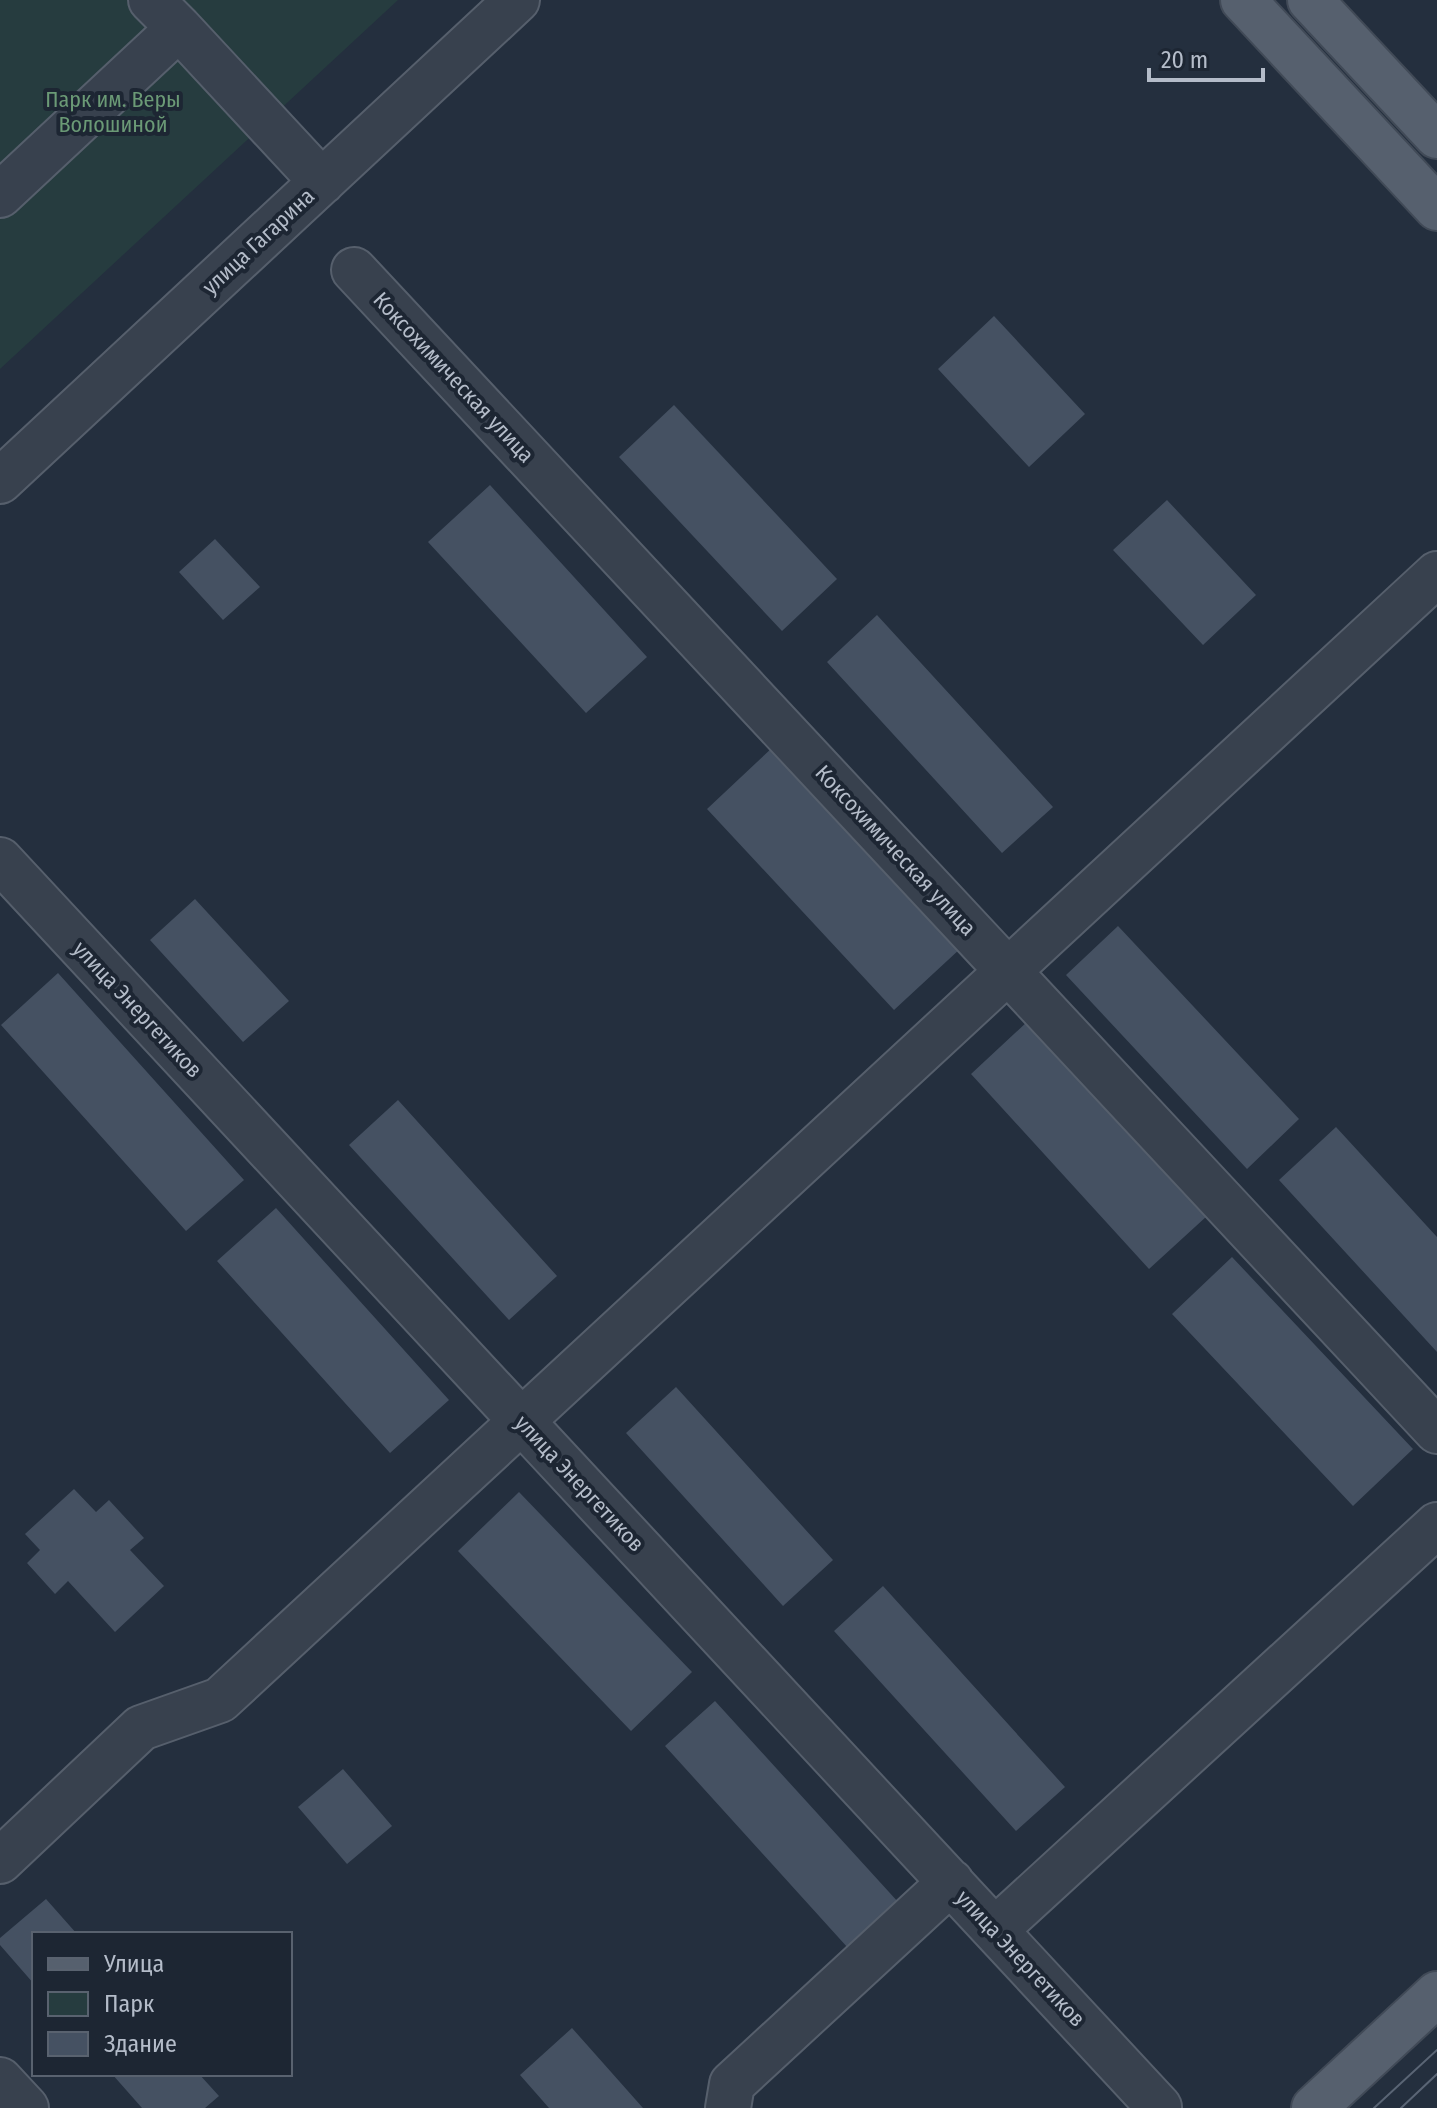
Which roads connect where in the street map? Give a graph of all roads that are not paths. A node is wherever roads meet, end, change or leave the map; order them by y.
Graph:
1 (517, 0) edge
2 (1243, 0) edge
3 (1310, 0) edge
4 (165, 14) edge
5 (1437, 136) edge
6 (322, 182) junction
7 (0, 195) edge
8 (1437, 208) edge
9 (354, 270) dead end
10 (0, 481) edge
11 (1437, 574) edge
12 (0, 860) edge
13 (1009, 970) junction
14 (521, 1420) junction
15 (1437, 1430) edge
16 (1437, 1525) edge
17 (0, 1861) edge
18 (951, 1882) junction
19 (996, 1929) junction
20 (1437, 1994) edge
21 (0, 2080) edge
22 (1159, 2107) edge
23 (26, 2108) edge
24 (728, 2108) edge
25 (1314, 2108) edge

1 - 6 street, улица Гагарина
2 - 8 main road
3 - 5 main road
4 - 6 street
4 - 7 street
6 - 10 street, улица Гагарина
9 - 13 street, Коксохимическая улица
11 - 13 street
12 - 14 street, улица Энергетиков
13 - 14 street
13 - 15 street, Коксохимическая улица
14 - 17 street
14 - 18 street, улица Энергетиков
16 - 19 street
18 - 19 street, улица Энергетиков
18 - 24 street
19 - 22 street, улица Энергетиков
20 - 25 main road
21 - 23 street

